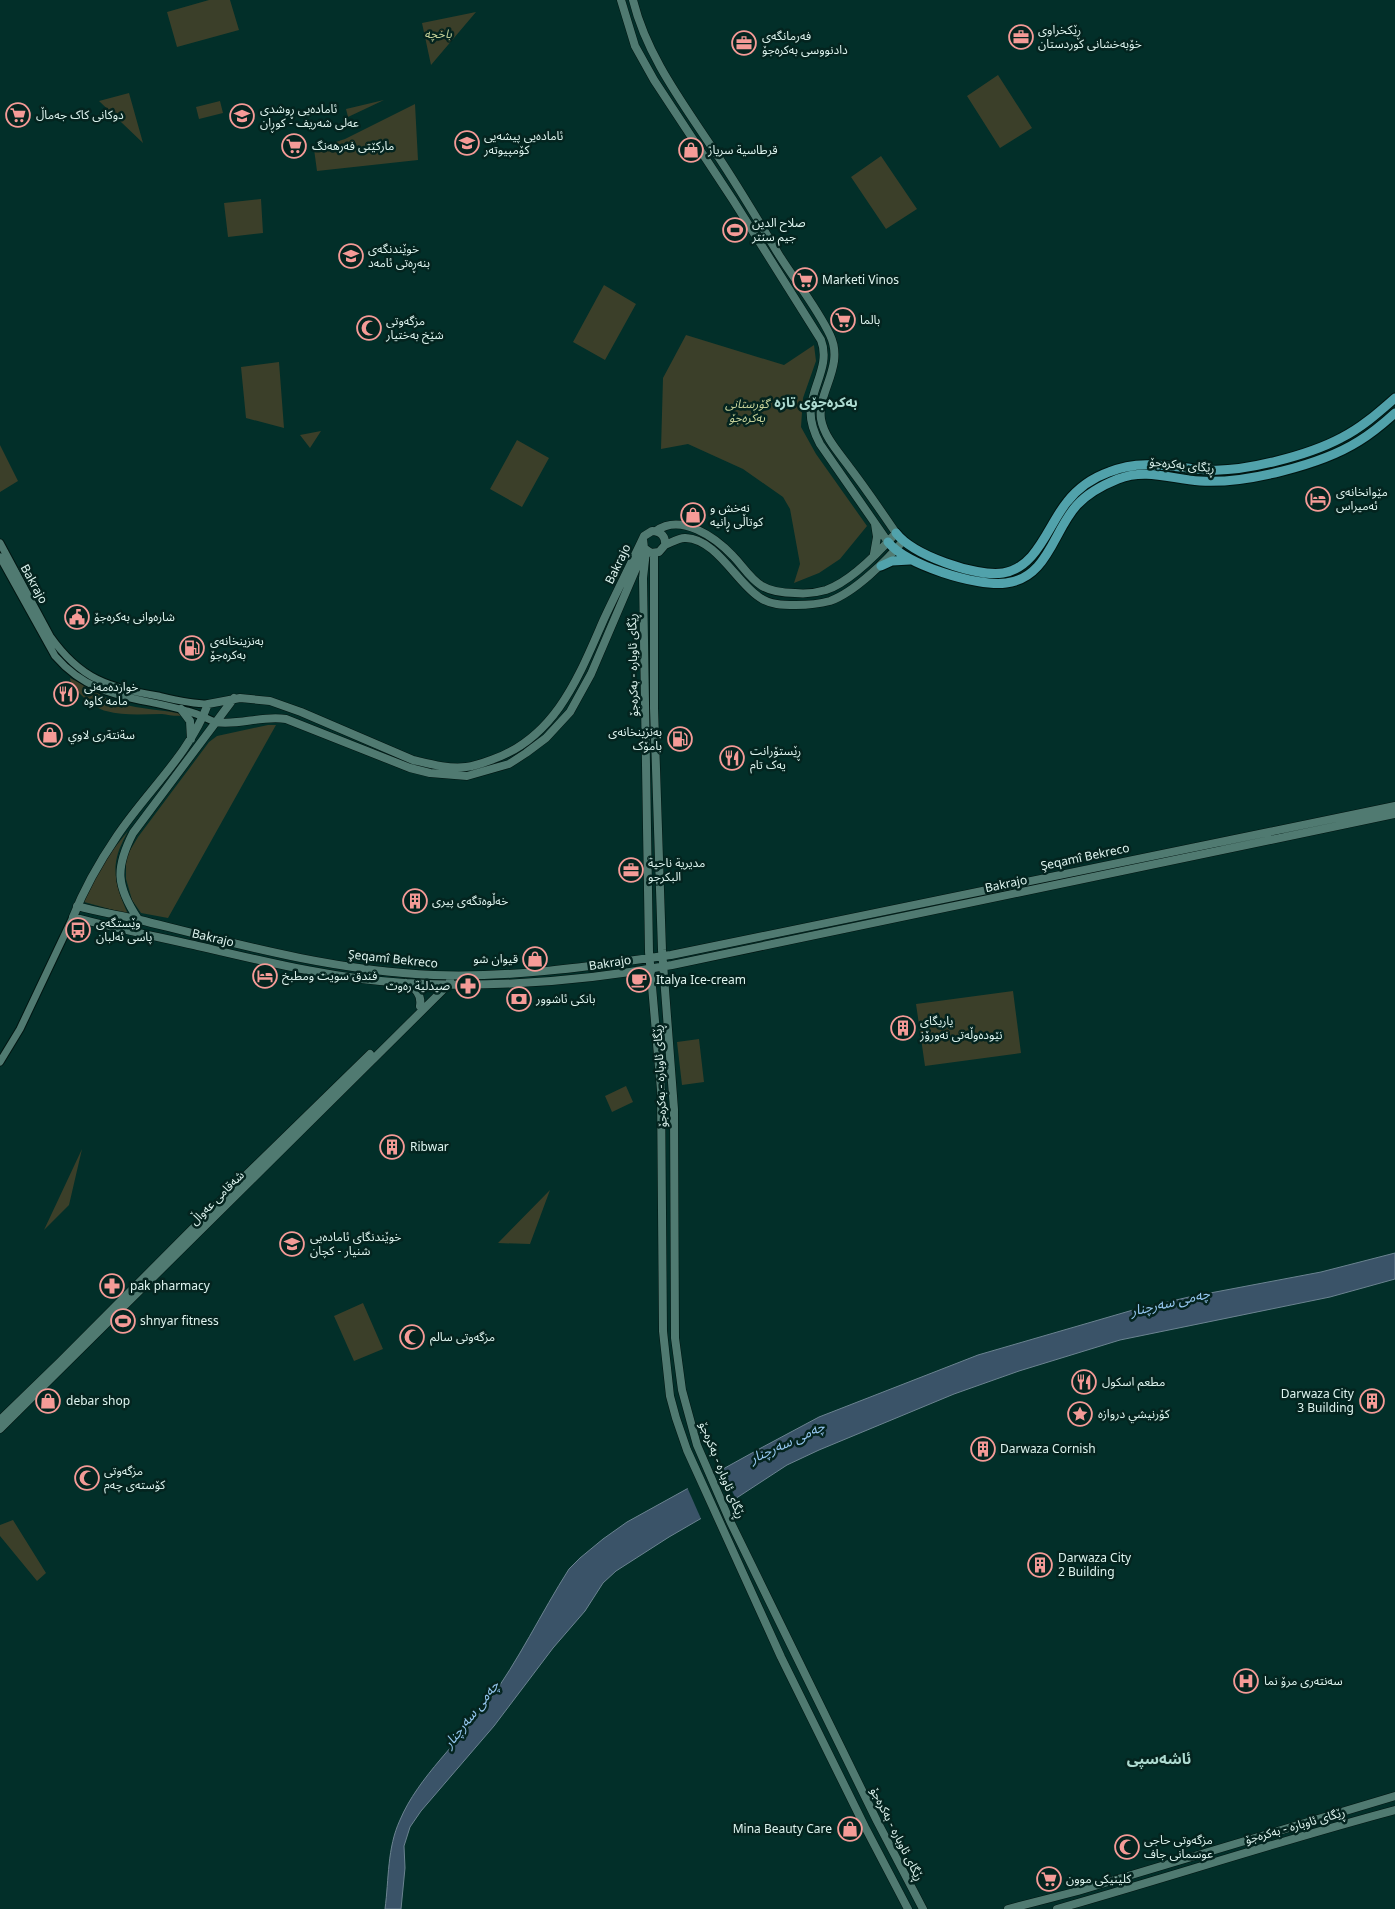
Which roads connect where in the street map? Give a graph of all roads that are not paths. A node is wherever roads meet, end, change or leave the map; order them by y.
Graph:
1 (621, 0) edge
2 (633, 0) edge
3 (673, 89) junction
4 (663, 94) junction
5 (684, 106) junction
6 (675, 112) junction
7 (1395, 398) edge
8 (1395, 413) edge
9 (1115, 469) junction
10 (1117, 479) junction
11 (882, 512) junction
12 (874, 519) junction
13 (656, 531) junction
14 (896, 533) junction
15 (643, 539) junction
16 (903, 541) junction
17 (888, 542) junction
18 (0, 543) edge
19 (665, 545) junction
20 (896, 550) junction
21 (648, 551) junction
22 (873, 556) junction
23 (0, 557) edge
24 (911, 560) junction
25 (881, 566) junction
26 (575, 683) junction
27 (584, 686) junction
28 (234, 698) junction
29 (208, 704) junction
30 (279, 704) junction
31 (181, 709) junction
32 (203, 717) junction
33 (277, 718) junction
34 (216, 722) junction
35 (191, 741) junction
36 (647, 787) junction
37 (657, 788) junction
38 (1395, 806) edge
39 (1395, 814) edge
40 (77, 906) junction
41 (98, 912) junction
42 (73, 917) junction
43 (138, 919) junction
44 (94, 923) junction
45 (663, 956) junction
46 (650, 959) junction
47 (664, 967) junction
48 (651, 968) junction
49 (422, 974) junction
50 (446, 979) junction
51 (406, 983) junction
52 (422, 983) junction
53 (420, 1006) junction
54 (0, 1062) edge
55 (0, 1420) edge
56 (0, 1429) edge
57 (735, 1530) junction
58 (726, 1534) junction
59 (1395, 1796) edge
60 (1395, 1810) edge
61 (1317, 1818) junction
62 (877, 1821) junction
63 (1297, 1824) junction
64 (865, 1827) junction
65 (1318, 1830) junction
66 (1300, 1835) junction
67 (1034, 1906) edge
68 (908, 1909) edge
69 (923, 1909) edge
70 (1008, 1909) edge
71 (1057, 1909) edge

1 - 4 main road
2 - 3 main road
3 - 4 main road
3 - 5 main road
4 - 6 main road
5 - 6 main road
5 - 11 main road
6 - 12 main road
7 - 9 main road, ڕێگای بەکرەجۆ
8 - 10 main road, ڕێگای بەکرەجۆ
9 - 10 main road
9 - 16 main road, ڕێگای بەکرەجۆ
10 - 24 main road, ڕێگای بەکرەجۆ
11 - 12 main road
11 - 14 main road
12 - 17 main road
12 - 22 main road
13 - 15 main road
13 - 19 main road
13 - 22 main road
14 - 16 main road, ڕێگای بەکرەجۆ
14 - 17 main road
15 - 21 main road
15 - 26 main road, Bakrajo
16 - 20 main road
17 - 20 main road, ڕێگای بەکرەجۆ
17 - 22 main road
18 - 29 street, Bakrajo
19 - 21 main road
19 - 25 main road
20 - 24 main road, ڕێگای بەکرەجۆ
20 - 25 main road
21 - 27 main road
21 - 36 main road, ڕێگای ئاوبارە - بەکرەجۆ
21 - 37 main road, ڕێگای ئاوبارە - بەکرەجۆ
23 - 31 street, Bakrajo
24 - 25 main road
26 - 27 main road
26 - 30 main road, Bakrajo
27 - 33 main road
28 - 29 main road, Bakrajo
28 - 30 main road, Bakrajo
28 - 34 main road
29 - 32 main road
30 - 33 main road
31 - 32 street, Bakrajo
31 - 35 main road
32 - 34 street, Bakrajo
32 - 35 main road
33 - 34 main road
34 - 43 main road
35 - 40 main road
36 - 37 main road
36 - 46 main road, ڕێگای ئاوبارە - بەکرەجۆ
37 - 45 main road, ڕێگای ئاوبارە - بەکرەجۆ
38 - 45 main road, Şeqamî Bekreco
39 - 47 main road, Bakrajo
40 - 41 main road, Şeqamî Bekreco
40 - 42 main road
41 - 43 main road, Şeqamî Bekreco
41 - 44 main road
42 - 44 main road, Bakrajo
42 - 54 street
43 - 49 main road, Şeqamî Bekreco
44 - 51 main road, Bakrajo
45 - 46 main road
45 - 47 main road, ڕێگای ئاوبارە - بەکرەجۆ
46 - 48 main road, ڕێگای ئاوبارە - بەکرەجۆ
46 - 50 main road, Şeqamî Bekreco
47 - 48 main road, Bakrajo
47 - 57 main road, ڕێگای ئاوبارە - بەکرەجۆ
48 - 50 main road, Bakrajo
48 - 58 main road, ڕێگای ئاوبارە - بەکرەجۆ
49 - 50 main road, Şeqamî Bekreco
49 - 52 main road
50 - 52 main road, Bakrajo
50 - 53 main road, شەقامی عەواڵ
50 - 56 main road, شەقامی عەواڵ
51 - 52 main road, Bakrajo
51 - 53 main road
53 - 55 main road, شەقامی عەواڵ
57 - 58 main road
57 - 62 main road, ڕێگای ئاوبارە - بەکرەجۆ
58 - 64 main road, ڕێگای ئاوبارە - بەکرەجۆ
59 - 61 main road
60 - 65 main road, ڕێگای ئاوبارە - بەکرەجۆ
61 - 63 main road
61 - 65 main road
62 - 64 main road
62 - 69 main road, ڕێگای ئاوبارە - بەکرەجۆ
63 - 66 main road
63 - 67 main road
64 - 68 main road, ڕێگای ئاوبارە - بەکرەجۆ
65 - 66 main road, ڕێگای ئاوبارە - بەکرەجۆ
66 - 71 main road, ڕێگای ئاوبارە - بەکرەجۆ
67 - 70 main road

